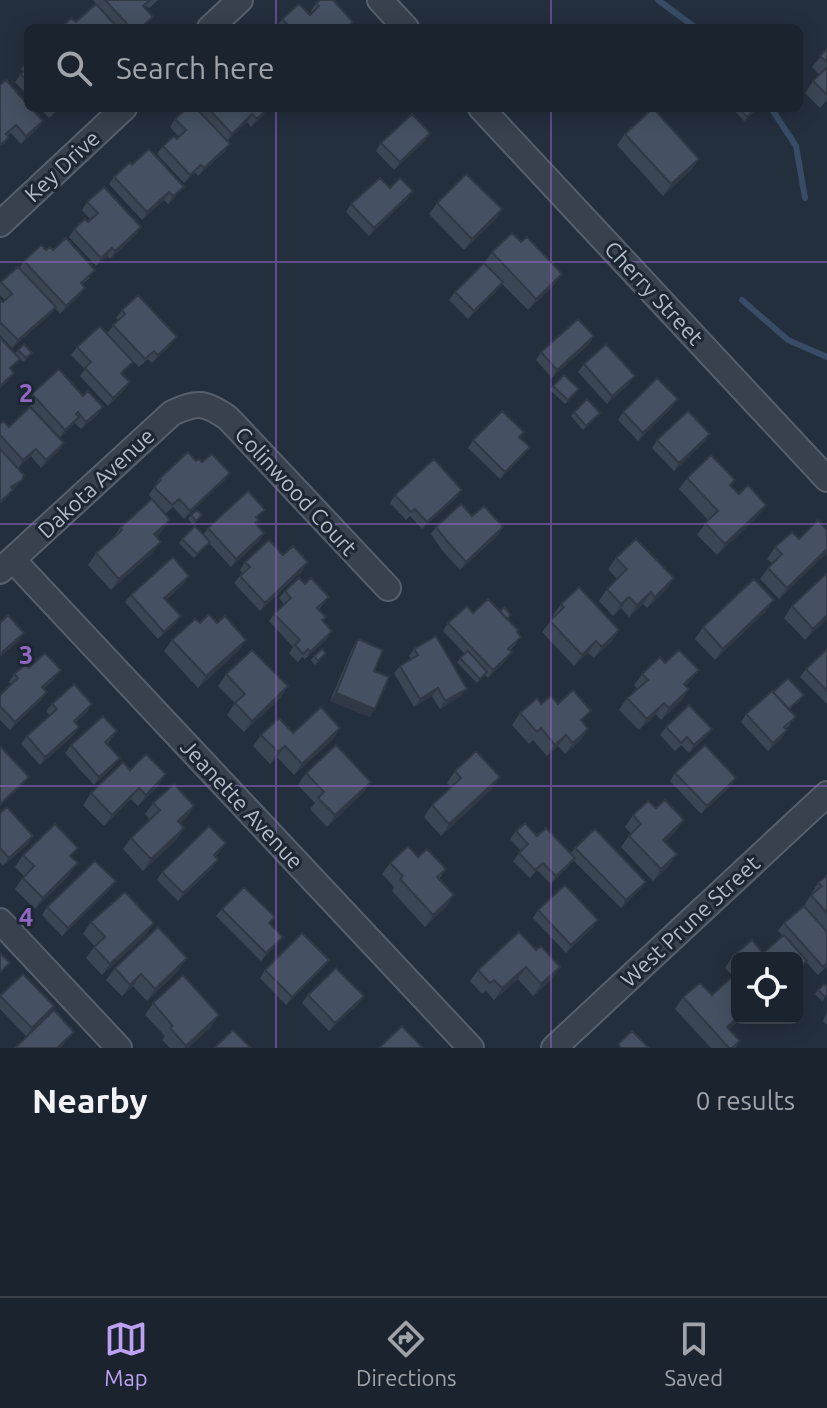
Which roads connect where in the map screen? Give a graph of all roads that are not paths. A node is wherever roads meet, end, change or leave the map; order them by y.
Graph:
1 (240, 0) edge
2 (380, 0) edge
3 (214, 24) edge
4 (402, 24) edge
5 (120, 112) edge
6 (485, 112) edge
7 (0, 224) edge
8 (198, 404) joint
9 (827, 479) edge
10 (6, 566) edge
11 (388, 588) dead end
12 (827, 794) edge
13 (0, 921) edge
14 (119, 1048) edge
15 (471, 1048) edge
16 (554, 1048) edge

1 - 3 street
2 - 4 street
5 - 7 street, Key Drive
6 - 9 street, Cherry Street
8 - 10 street, Dakota Avenue
8 - 11 street, Colinwood Court
10 - 15 street, Jeanette Avenue
12 - 16 street, West Prune Street
13 - 14 street

